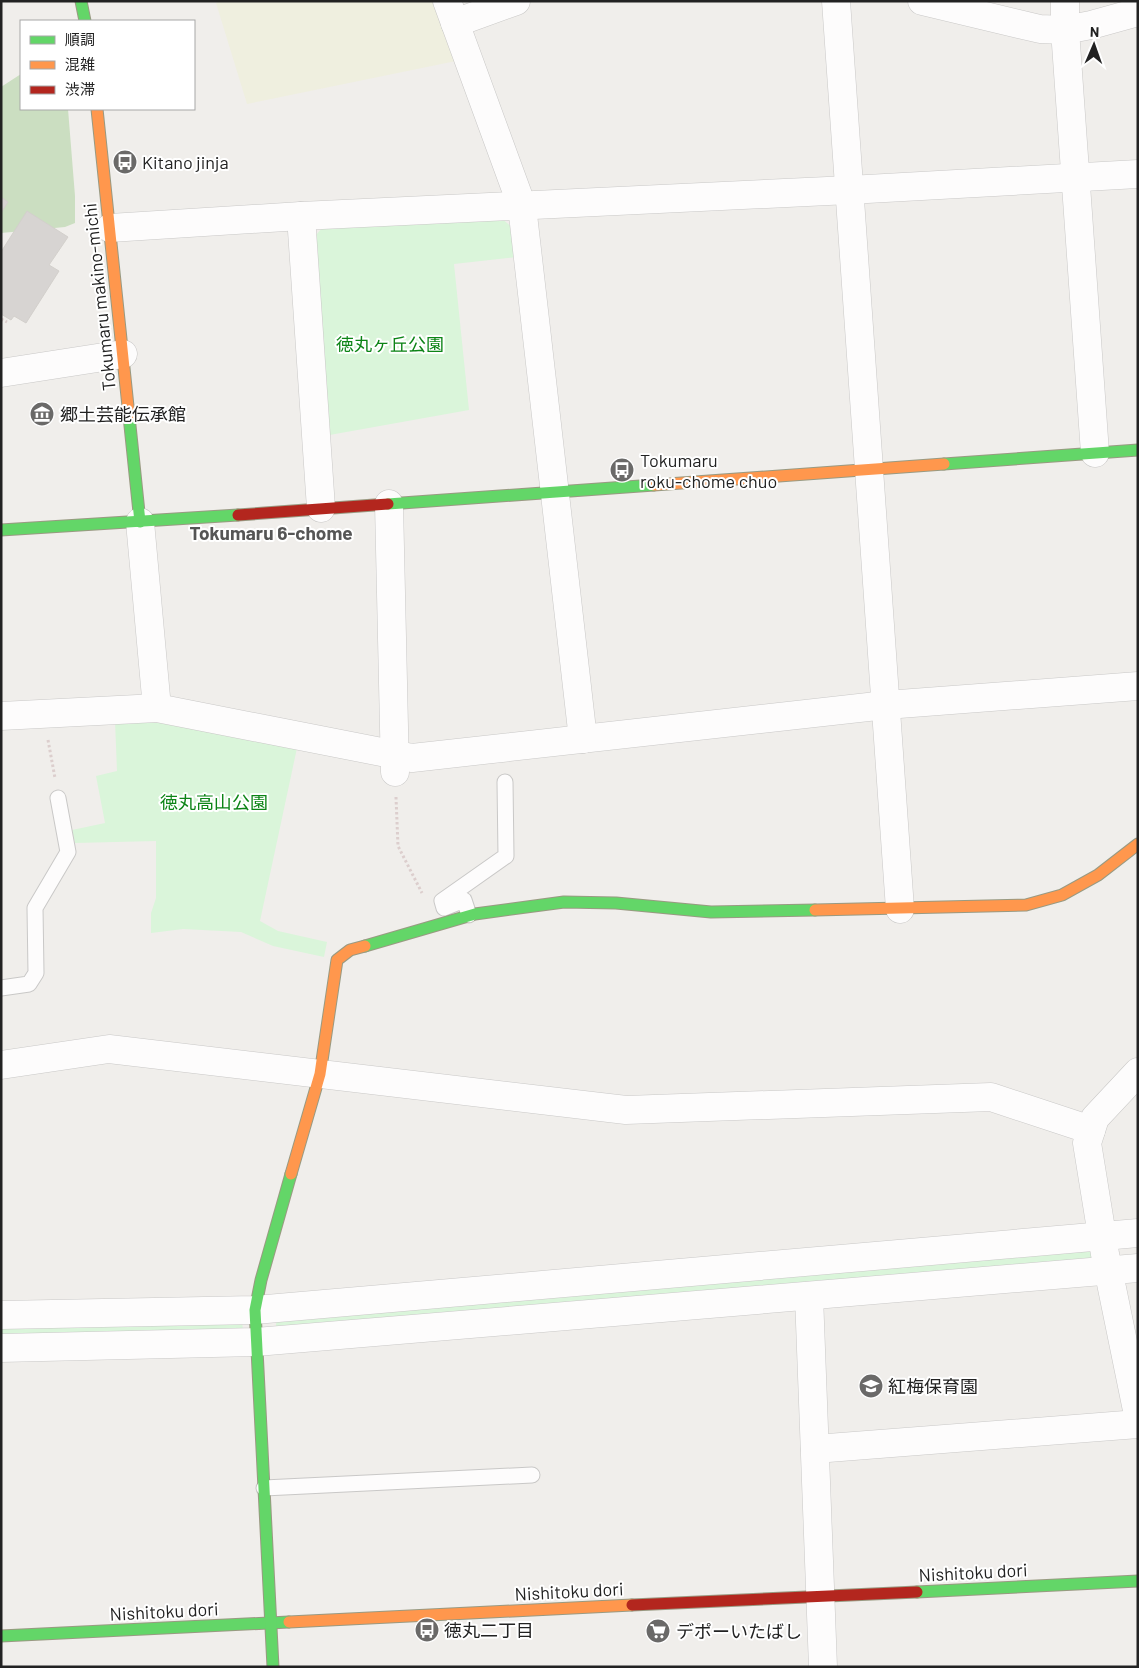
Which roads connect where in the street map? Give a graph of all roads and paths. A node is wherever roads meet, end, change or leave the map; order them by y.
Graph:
1 (81, 1) edge
2 (516, 1) edge
3 (836, 1) edge
4 (922, 1) edge
5 (1065, 1) edge
6 (451, 12) edge
7 (1138, 12) edge
8 (85, 20) edge
9 (1064, 30) junction
10 (97, 110) edge
11 (1138, 174) edge
12 (1075, 176) junction
13 (849, 190) junction
14 (522, 206) junction
15 (301, 216) junction
16 (110, 228) junction
17 (1, 319) edge
18 (7, 322) dead end
19 (123, 354) junction
20 (1, 373) edge
21 (1138, 450) edge
22 (1094, 453) junction
23 (869, 470) junction
24 (555, 492) junction
25 (389, 504) junction
26 (321, 508) junction
27 (140, 522) junction
28 (1, 530) edge
29 (1138, 686) edge
30 (886, 705) junction
31 (157, 708) junction
32 (1, 716) edge
33 (583, 739) junction
34 (49, 744) dead end
35 (396, 764) junction
36 (56, 780) dead end
37 (505, 782) dead end
38 (58, 798) dead end
39 (1138, 844) edge
40 (900, 909) junction
41 (469, 915) junction
42 (435, 919) junction
43 (1, 988) edge
44 (1, 1065) edge
45 (1138, 1072) edge
46 (320, 1074) junction
47 (1091, 1130) junction
48 (1138, 1233) edge
49 (1102, 1237) junction
50 (1138, 1268) edge
51 (1109, 1272) junction
52 (809, 1296) junction
53 (255, 1310) junction
54 (1, 1315) edge
55 (256, 1342) junction
56 (1, 1348) edge
57 (1138, 1415) edge
58 (1138, 1424) edge
59 (815, 1449) junction
60 (532, 1475) dead end
61 (264, 1488) junction
62 (1138, 1582) edge
63 (821, 1596) junction
64 (270, 1623) junction
65 (1, 1636) edge
66 (273, 1667) edge
67 (823, 1667) edge

1 - 8 street
2 - 6 street
3 - 13 street
4 - 9 street
5 - 9 street
6 - 14 street
7 - 9 street
9 - 12 street
10 - 16 street, Tokumaru makino-michi
11 - 12 street
12 - 13 street
12 - 22 street
13 - 14 street
13 - 23 street
14 - 15 street
14 - 24 street
15 - 16 street
15 - 26 street
16 - 19 street, Tokumaru makino-michi
17 - 18 path
19 - 20 street
19 - 27 street, Tokumaru makino-michi
21 - 22 street
22 - 23 street
23 - 24 street
23 - 30 street
24 - 25 street
24 - 33 street
25 - 26 street
25 - 35 street
26 - 27 street
27 - 28 street
27 - 31 street
29 - 30 street
30 - 33 street
30 - 40 street
31 - 32 street
31 - 35 street
33 - 35 street
34 - 36 path
35 - 42 path
37 - 41 lane
38 - 43 lane
39 - 40 street
40 - 41 street
41 - 42 street
42 - 46 street
44 - 46 street
45 - 47 street
46 - 47 street
46 - 53 street
47 - 49 street
48 - 49 street
49 - 51 street
49 - 53 street
50 - 51 street
51 - 52 street
51 - 57 street
52 - 55 street
52 - 59 street
53 - 54 street
53 - 55 street
55 - 56 street
55 - 61 street
58 - 59 street
59 - 63 street
60 - 61 lane
61 - 64 street
62 - 63 street, Nishitoku dori
63 - 64 street, Nishitoku dori
63 - 67 street
64 - 65 street, Nishitoku dori
64 - 66 street

